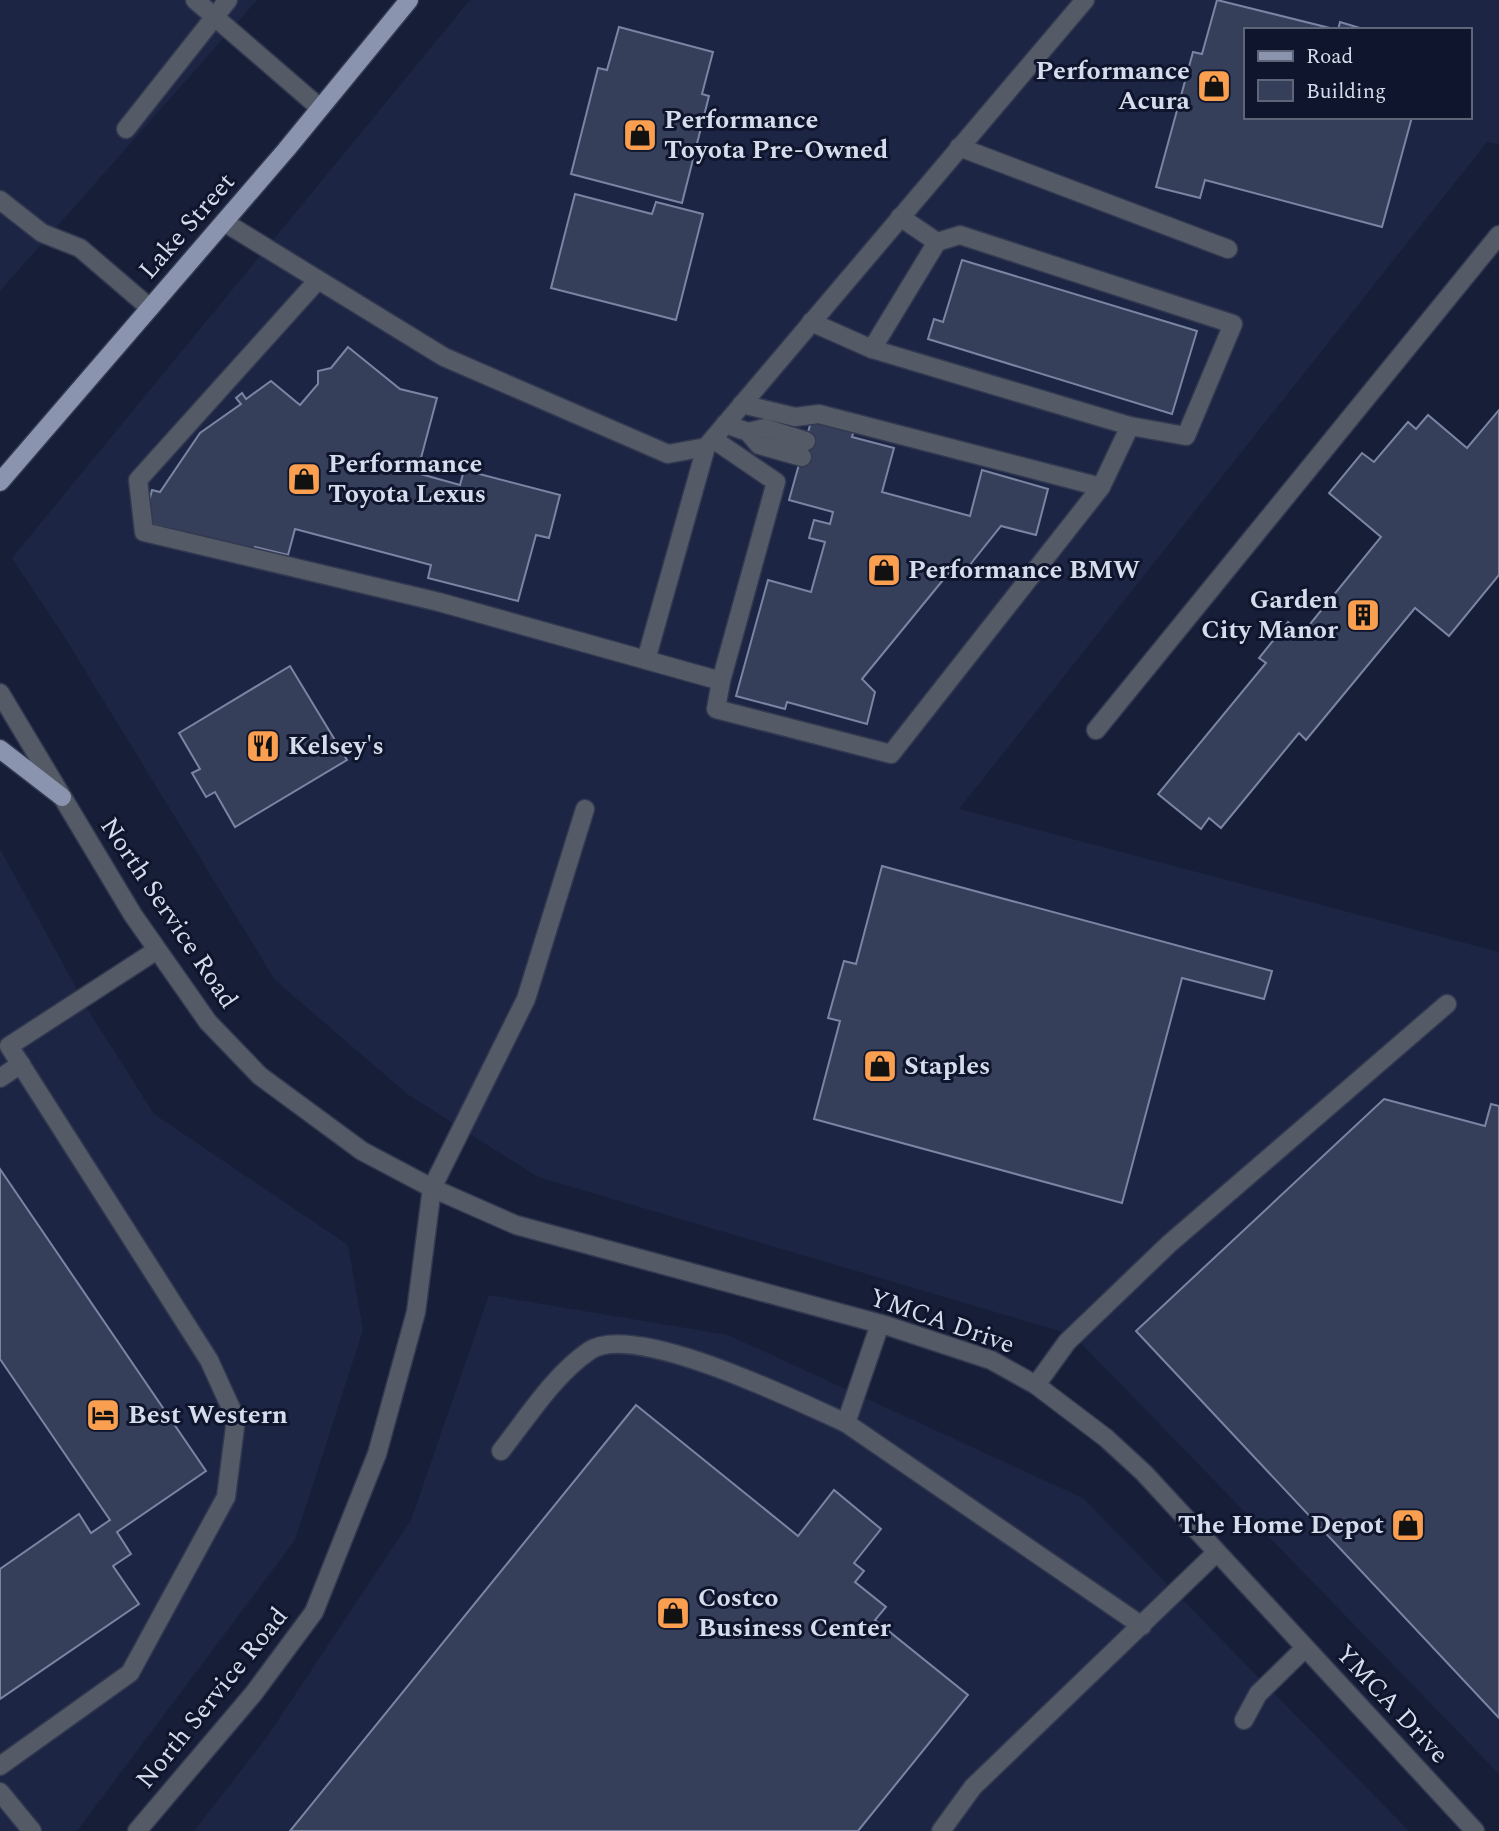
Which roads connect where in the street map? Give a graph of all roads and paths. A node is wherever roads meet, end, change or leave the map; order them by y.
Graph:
1 (195, 0) edge
2 (228, 0) edge
3 (409, 0) edge
4 (1085, 0) edge
5 (215, 16) junction
6 (320, 108) junction
7 (126, 129) dead end
8 (959, 148) junction
9 (0, 200) edge
10 (900, 217) junction
11 (224, 222) junction
12 (1499, 235) edge
13 (937, 242) junction
14 (1228, 248) dead end
15 (318, 280) junction
16 (150, 308) junction
17 (811, 322) junction
18 (872, 349) junction
19 (742, 404) junction
20 (725, 424) junction
21 (1130, 426) junction
22 (709, 443) junction
23 (804, 449) dead end
24 (0, 482) edge
25 (1101, 487) junction
26 (646, 660) junction
27 (721, 681) junction
28 (0, 693) edge
29 (1096, 730) dead end
30 (0, 749) edge
31 (62, 797) junction
32 (585, 809) dead end
33 (157, 950) junction
34 (1447, 1004) dead end
35 (21, 1064) junction
36 (0, 1078) edge
37 (432, 1188) junction
38 (880, 1324) junction
39 (1036, 1385) junction
40 (846, 1423) junction
41 (501, 1451) dead end
42 (1216, 1553) junction
43 (1142, 1626) junction
44 (1304, 1649) junction
45 (1244, 1720) dead end
46 (0, 1766) edge
47 (0, 1793) edge
48 (32, 1831) edge
49 (137, 1831) edge
50 (941, 1831) edge
51 (1475, 1831) edge

1 - 5 street
2 - 5 street
3 - 6 main road, Lake Street
4 - 8 street
5 - 6 street
5 - 7 street
6 - 11 main road, Lake Street
8 - 10 street
8 - 14 street
9 - 16 street
10 - 13 street
10 - 17 street
11 - 15 street
11 - 16 main road, Lake Street
12 - 29 street
13 - 18 street
13 - 21 street
15 - 22 street
15 - 26 street
16 - 24 main road, Lake Street
17 - 18 street
17 - 19 street
18 - 21 street
19 - 20 street
19 - 25 street
20 - 22 street
20 - 23 street
21 - 25 street
22 - 26 street
22 - 27 street
25 - 27 street
26 - 27 street
28 - 31 street, North Service Road
30 - 31 main road
31 - 33 street, North Service Road
32 - 37 street
33 - 35 street
33 - 37 street, North Service Road
34 - 39 street
35 - 36 street
35 - 46 street
37 - 38 street, YMCA Drive
37 - 49 street, North Service Road
38 - 39 street, YMCA Drive
38 - 40 street
39 - 42 street, YMCA Drive
40 - 41 street
40 - 43 street
42 - 43 street
42 - 44 street, YMCA Drive
43 - 50 street
44 - 45 street
44 - 51 street, YMCA Drive
47 - 48 street

